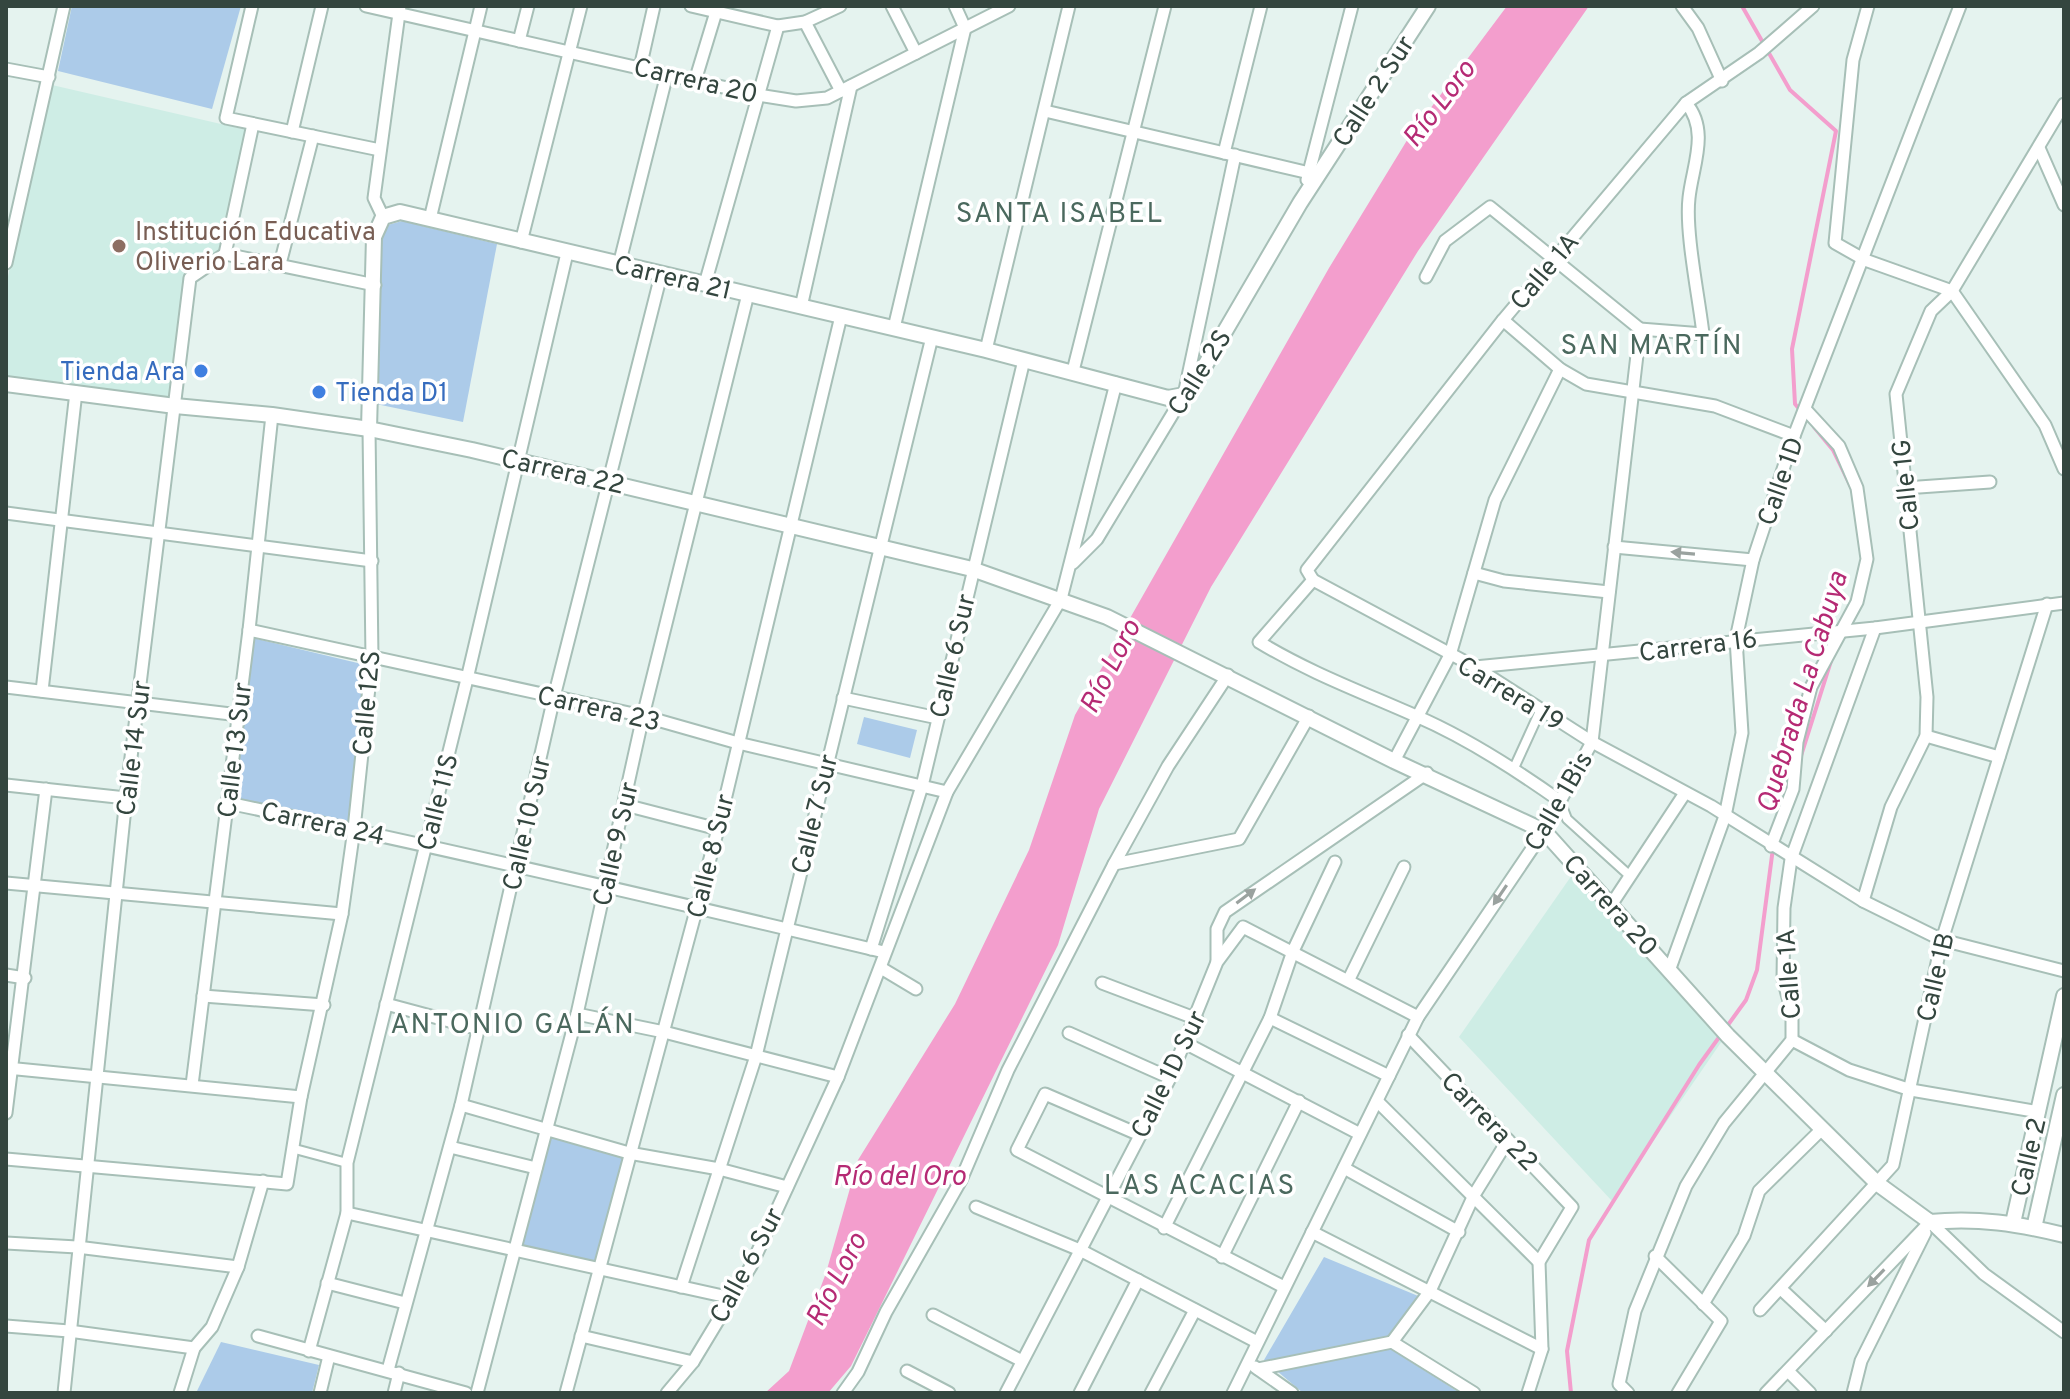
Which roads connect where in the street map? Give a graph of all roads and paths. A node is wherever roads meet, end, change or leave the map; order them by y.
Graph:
1 (64, 6) edge
2 (252, 6) edge
3 (322, 6) edge
4 (366, 6) edge
5 (481, 6) edge
6 (528, 6) edge
7 (581, 6) edge
8 (654, 6) edge
9 (691, 6) edge
10 (758, 6) edge
11 (840, 6) edge
12 (892, 6) edge
13 (955, 6) edge
14 (1009, 6) edge
15 (1069, 6) edge
16 (1165, 6) edge
17 (1261, 6) edge
18 (1352, 6) edge
19 (1428, 6) edge
20 (1682, 6) edge
21 (1813, 6) edge
22 (1868, 6) edge
23 (1960, 6) edge
24 (400, 10) edge
25 (716, 12) junction
26 (755, 21) junction
27 (805, 22) junction
28 (778, 26) junction
29 (965, 28) junction
30 (475, 31) junction
31 (519, 41) junction
32 (569, 52) junction
33 (916, 53) junction
34 (640, 68) junction
35 (6, 69) edge
36 (667, 74) junction
37 (49, 77) junction
38 (695, 81) junction
39 (1722, 81) junction
40 (846, 89) junction
41 (758, 95) junction
42 (1686, 103) junction
43 (2064, 104) edge
44 (1045, 111) junction
45 (253, 124) junction
46 (2053, 126) junction
47 (292, 132) junction
48 (1136, 132) junction
49 (2064, 134) edge
50 (313, 136) junction
51 (2039, 148) junction
52 (380, 150) junction
53 (1229, 154) junction
54 (1313, 174) junction
55 (2064, 205) edge
56 (383, 217) junction
57 (430, 219) junction
58 (9, 236) edge
59 (521, 242) junction
60 (567, 253) junction
61 (225, 254) junction
62 (1555, 257) junction
63 (1865, 260) junction
64 (6, 263) edge
65 (280, 264) junction
66 (619, 265) junction
67 (661, 275) junction
68 (1426, 277) dead end
69 (705, 284) junction
70 (375, 285) junction
71 (1952, 291) junction
72 (748, 294) junction
73 (801, 307) junction
74 (841, 316) junction
75 (1503, 320) junction
76 (894, 328) junction
77 (1640, 329) junction
78 (932, 337) junction
79 (986, 350) junction
80 (1024, 360) junction
81 (1560, 369) junction
82 (1073, 371) junction
83 (1116, 383) junction
84 (6, 384) edge
85 (76, 392) junction
86 (1632, 393) junction
87 (1184, 395) junction
88 (175, 406) junction
89 (1805, 409) junction
90 (272, 415) junction
91 (369, 429) junction
92 (1794, 436) junction
93 (516, 461) junction
94 (2064, 469) edge
95 (609, 481) junction
96 (1990, 482) dead end
97 (1905, 488) junction
98 (697, 502) junction
99 (6, 513) edge
100 (61, 520) junction
101 (792, 526) junction
102 (160, 533) junction
103 (258, 546) junction
104 (881, 546) junction
105 (1614, 547) junction
106 (1753, 560) junction
107 (372, 561) junction
108 (1073, 563) junction
109 (972, 569) junction
110 (1474, 573) junction
111 (1310, 575) junction
112 (1609, 592) junction
113 (1061, 599) junction
114 (2064, 603) edge
115 (2047, 604) junction
116 (1107, 617) joint
117 (1919, 622) junction
118 (1875, 628) junction
119 (249, 630) junction
120 (1842, 630) junction
121 (1736, 639) junction
122 (1259, 642) joint
123 (1450, 655) junction
124 (1602, 656) junction
125 (372, 659) junction
126 (1475, 667) junction
127 (1228, 675) junction
128 (467, 679) junction
129 (6, 687) edge
130 (42, 691) junction
131 (554, 697) junction
132 (843, 698) junction
133 (140, 703) junction
134 (1541, 709) junction
135 (239, 715) junction
136 (643, 716) junction
137 (1309, 716) junction
138 (1419, 717) junction
139 (938, 718) junction
140 (1926, 736) junction
141 (1592, 742) junction
142 (738, 743) junction
143 (1999, 757) junction
144 (1394, 761) junction
145 (827, 763) junction
146 (1514, 768) junction
147 (1427, 773) junction
148 (6, 785) edge
149 (922, 786) junction
150 (46, 789) junction
151 (947, 792) junction
152 (1685, 793) junction
153 (126, 798) junction
154 (1560, 801) junction
155 (228, 803) junction
156 (625, 805) junction
157 (1725, 816) junction
158 (354, 829) junction
159 (718, 829) junction
160 (1544, 831) junction
161 (426, 845) junction
162 (1777, 849) junction
163 (1335, 862) dead end
164 (1114, 864) junction
165 (516, 865) junction
166 (1404, 867) dead end
167 (1630, 876) junction
168 (6, 883) edge
169 (606, 884) junction
170 (35, 887) junction
171 (117, 894) junction
172 (1863, 901) junction
173 (213, 904) junction
174 (1611, 905) junction
175 (697, 910) junction
176 (342, 914) junction
177 (784, 928) junction
178 (1942, 940) junction
179 (871, 949) junction
180 (1293, 951) junction
181 (884, 952) junction
182 (1217, 962) junction
183 (881, 968) junction
184 (1669, 971) junction
185 (2064, 971) edge
186 (6, 975) edge
187 (25, 978) junction
188 (1349, 979) junction
189 (1102, 983) dead end
190 (916, 989) dead end
191 (203, 996) junction
192 (2064, 996) edge
193 (386, 1004) junction
194 (324, 1005) junction
195 (577, 1014) junction
196 (1418, 1017) junction
197 (1270, 1018) junction
198 (1197, 1019) junction
199 (479, 1029) junction
200 (664, 1032) junction
201 (1069, 1033) dead end
202 (1408, 1035) junction
203 (1792, 1040) junction
204 (1185, 1043) junction
205 (756, 1056) junction
206 (9, 1068) edge
207 (1243, 1071) junction
208 (1766, 1074) junction
209 (1389, 1076) junction
210 (838, 1077) junction
211 (97, 1078) junction
212 (1170, 1078) junction
213 (192, 1085) junction
214 (1911, 1090) junction
215 (2064, 1095) edge
216 (301, 1097) junction
217 (1299, 1101) junction
218 (1377, 1101) junction
219 (461, 1105) junction
220 (2039, 1112) junction
221 (6, 1113) edge
222 (2062, 1117) edge
223 (547, 1129) junction
224 (1822, 1129) junction
225 (1360, 1134) junction
226 (1140, 1135) junction
227 (1508, 1140) junction
228 (450, 1147) junction
229 (295, 1149) junction
230 (629, 1153) junction
231 (6, 1159) edge
232 (347, 1163) junction
233 (87, 1166) junction
234 (536, 1168) junction
235 (1344, 1168) junction
236 (719, 1169) junction
237 (263, 1181) junction
238 (1878, 1184) junction
239 (787, 1187) junction
240 (1474, 1195) junction
241 (1106, 1197) junction
242 (976, 1207) dead end
243 (347, 1213) junction
244 (1930, 1222) junction
245 (2013, 1223) junction
246 (1164, 1228) junction
247 (2034, 1228) junction
248 (425, 1230) junction
249 (1312, 1232) junction
250 (1459, 1232) junction
251 (2064, 1235) edge
252 (6, 1243) edge
253 (77, 1247) junction
254 (1080, 1250) junction
255 (515, 1252) junction
256 (1655, 1256) junction
257 (1222, 1257) junction
258 (1539, 1262) junction
259 (238, 1267) junction
260 (598, 1269) junction
261 (1138, 1280) junction
262 (327, 1283) junction
263 (681, 1287) junction
264 (1284, 1287) junction
265 (1781, 1289) junction
266 (1430, 1291) junction
267 (732, 1298) junction
268 (405, 1303) junction
269 (1703, 1304) junction
270 (1195, 1310) junction
271 (1760, 1310) dead end
272 (933, 1315) dead end
273 (6, 1326) edge
274 (69, 1331) junction
275 (1826, 1331) junction
276 (2064, 1332) edge
277 (258, 1336) dead end
278 (581, 1336) junction
279 (1257, 1342) junction
280 (1392, 1342) junction
281 (194, 1348) junction
282 (1542, 1349) junction
283 (309, 1351) junction
284 (329, 1356) junction
285 (1022, 1361) junction
286 (693, 1362) junction
287 (1253, 1366) junction
288 (907, 1371) dead end
289 (1788, 1371) junction
290 (394, 1372) junction
291 (1624, 1389) edge
292 (64, 1393) edge
293 (180, 1393) edge
294 (320, 1393) edge
295 (394, 1393) edge
296 (466, 1393) edge
297 (477, 1393) edge
298 (566, 1393) edge
299 (667, 1393) edge
300 (843, 1393) edge
301 (949, 1393) edge
302 (1006, 1393) edge
303 (1080, 1393) edge
304 (1151, 1393) edge
305 (1233, 1393) edge
306 (1292, 1393) edge
307 (1474, 1393) edge
308 (1528, 1393) edge
309 (1678, 1393) edge
310 (1766, 1393) edge
311 (1810, 1393) edge
312 (1853, 1393) edge

1 - 37 street
2 - 45 street
3 - 47 street
4 - 24 street, Carrera 20
5 - 30 street
6 - 31 street
7 - 32 street
8 - 34 street
9 - 25 street
10 - 26 street
11 - 27 street
12 - 33 street
13 - 29 street
14 - 29 street, Carrera 20
15 - 44 street
16 - 48 street
17 - 53 street
18 - 54 street
19 - 54 street, Calle 2 Sur
20 - 39 street
21 - 39 street, Calle 1A
22 - 63 street
23 - 63 street, Calle 1D
24 - 30 street, Carrera 20
24 - 52 street
25 - 26 street
25 - 38 street
26 - 28 street
27 - 28 street
27 - 40 street
28 - 41 street
29 - 33 street, Carrera 20
29 - 76 street
30 - 31 street, Carrera 20
30 - 57 street
31 - 32 street, Carrera 20
32 - 34 street, Carrera 20
32 - 59 street
33 - 40 street, Carrera 20
34 - 36 street, Carrera 20
35 - 37 street
36 - 38 street, Carrera 20
36 - 66 street
37 - 58 street
38 - 41 street, Carrera 20
39 - 42 street, Calle 1A
40 - 41 street, Carrera 20
40 - 73 street
41 - 69 street
42 - 62 street, Calle 1A
42 - 77 street
43 - 46 street, Calle 1G
44 - 48 street
44 - 79 street
45 - 47 street
45 - 61 street
46 - 49 street
46 - 51 street, Calle 1G
47 - 50 street
48 - 53 street
48 - 82 street
50 - 52 street
50 - 65 street
51 - 55 street
51 - 71 street, Calle 1G
52 - 56 street
53 - 54 street
53 - 87 street
54 - 87 street, Calle 2S
56 - 57 street, Carrera 21
56 - 70 street, Calle 12S
57 - 59 street, Carrera 21
58 - 64 street
59 - 60 street, Carrera 21
60 - 66 street, Carrera 21
60 - 93 street, Calle 11S
61 - 65 street
61 - 88 street, Calle 14 Sur
62 - 68 street
62 - 75 street, Calle 1A
62 - 77 street
63 - 71 street
63 - 89 street, Calle 1D
65 - 70 street
66 - 67 street, Carrera 21
67 - 69 street, Carrera 21
67 - 95 street, Calle 10 Sur
69 - 72 street, Carrera 21
70 - 91 street, Calle 12S
71 - 94 street
71 - 97 street, Calle 1G
72 - 73 street, Carrera 21
72 - 98 street, Calle 9 Sur
73 - 74 street, Carrera 21
74 - 76 street, Carrera 21
74 - 101 street, Calle 8 Sur
75 - 81 street
75 - 111 street, Calle 1A
76 - 78 street, Carrera 21
77 - 86 street, Calle 1Bis
78 - 79 street, Carrera 21
78 - 104 street, Calle 7 Sur
79 - 80 street, Carrera 21
80 - 82 street, Carrera 21
80 - 109 street, Calle 6 Sur
81 - 86 street
81 - 110 street
82 - 83 street, Carrera 21
83 - 87 street, Carrera 21
83 - 108 street
84 - 85 street, Carrera 22
85 - 88 street, Carrera 22
85 - 100 street
86 - 92 street
86 - 105 street, Calle 1Bis
87 - 108 street, Calle 2S
88 - 90 street, Carrera 22
88 - 102 street, Calle 14 Sur
89 - 92 street, Calle 1D
89 - 120 street
90 - 91 street, Carrera 22
90 - 103 street, Calle 13 Sur
91 - 93 street, Carrera 22
91 - 107 street, Calle 12S
92 - 106 street, Calle 1D
93 - 95 street, Carrera 22
93 - 128 street, Calle 11S
95 - 98 street, Carrera 22
95 - 131 street, Calle 10 Sur
96 - 97 street
97 - 117 street, Calle 1G
98 - 101 street, Carrera 22
98 - 136 street, Calle 9 Sur
99 - 100 street
100 - 102 street
100 - 130 street
101 - 104 street, Carrera 22
101 - 142 street, Calle 8 Sur
102 - 103 street
102 - 133 street, Calle 14 Sur
103 - 107 street
103 - 119 street, Calle 13 Sur
104 - 109 street, Carrera 22
104 - 132 street, Calle 7 Sur
106 -> 105 street
105 - 112 street, Calle 1Bis
106 - 121 street, Calle 1D
107 - 125 street, Calle 12S
108 - 113 street
109 - 113 street, Carrera 22
109 - 139 street, Calle 6 Sur
110 - 112 street
110 - 123 street
111 - 122 street, Calle 1A
111 - 123 street, Carrera 19
112 - 124 street, Calle 1Bis
113 - 116 street, Carrera 22
113 - 151 street
114 - 115 street, Carrera 16
115 - 117 street, Carrera 16
115 - 143 street, Calle 1B
116 - 127 street, Carrera 20
117 - 118 street, Carrera 16
117 - 140 street, Calle 1G
118 - 120 street, Carrera 16
118 - 162 street, Calle 1A
119 - 125 street, Carrera 23
119 - 135 street, Calle 13 Sur
120 - 121 street, Carrera 16
120 - 162 street
121 - 124 street, Carrera 16
121 - 157 street, Calle 1D
122 - 138 street, Carrera 20
123 - 126 street, Carrera 19
123 - 138 street
124 - 126 street, Carrera 16
124 - 141 street, Calle 1Bis
125 - 128 street, Carrera 23
125 - 158 street, Calle 12S
126 - 134 street, Carrera 19
127 - 137 street, Carrera 20
127 - 164 street
128 - 131 street, Carrera 23
128 - 161 street, Calle 11S
129 - 130 street
130 - 133 street
131 - 136 street, Carrera 23
131 - 165 street, Calle 10 Sur
132 - 139 street
132 - 145 street, Calle 7 Sur
133 - 135 street
133 - 153 street, Calle 14 Sur
134 - 141 street, Carrera 19
134 - 146 street
135 - 155 street, Calle 13 Sur
136 - 142 street, Carrera 23
136 - 156 street, Calle 9 Sur
137 - 144 street, Carrera 20
137 - 164 street
138 - 144 street
138 - 146 street, Carrera 20
139 - 149 street, Calle 6 Sur
140 - 143 street
140 - 172 street, Calle 1G
141 - 152 street, Carrera 19
141 - 154 street, Calle 1Bis
142 - 145 street, Carrera 23
142 - 159 street, Calle 8 Sur
143 - 178 street, Calle 1B
144 - 147 street, Carrera 20
145 - 149 street, Carrera 23
145 - 177 street, Calle 7 Sur
146 - 154 street, Carrera 20
147 - 160 street, Carrera 20
182 -> 147 street
148 - 150 street
149 - 151 street, Carrera 23
149 - 179 street, Calle 6 Sur
150 - 153 street
150 - 170 street
151 - 181 street, Calle 6 Sur
152 - 157 street, Carrera 19
152 - 167 street
153 - 171 street, Calle 14 Sur
154 - 160 street, Calle 1Bis
154 - 167 street, Carrera 20
155 - 158 street, Carrera 24
155 - 173 street, Calle 13 Sur
156 - 159 street
156 - 169 street, Calle 9 Sur
157 - 162 street, Carrera 19
157 - 184 street, Calle 1D
158 - 161 street, Carrera 24
158 - 176 street, Calle 12S
159 - 175 street, Calle 8 Sur
160 - 174 street, Carrera 20
160 -> 196 street, Calle 1Bis
161 - 165 street, Carrera 24
161 - 193 street, Calle 11S
162 - 172 street, Carrera 19
162 - 203 street, Calle 1A
163 - 180 street
164 - 300 street
165 - 169 street, Carrera 24
165 - 199 street, Calle 10 Sur
166 - 188 street
167 - 174 street
168 - 170 street
169 - 175 street, Carrera 24
169 - 195 street, Calle 9 Sur
170 - 171 street
170 - 187 street
171 - 173 street
171 - 211 street, Calle 14 Sur
172 - 178 street, Carrera 19
173 - 176 street
173 - 191 street, Calle 13 Sur
174 - 184 street, Carrera 20
175 - 177 street, Carrera 24
175 - 200 street, Calle 8 Sur
176 - 194 street, Calle 12S
177 - 179 street, Carrera 24
177 - 205 street, Calle 7 Sur
178 - 185 street, Carrera 19
178 - 214 street, Calle 1B
179 - 181 street, Carrera 24
180 - 182 street, Calle 1D Sur
180 - 188 street
180 - 197 street
181 - 183 street, Calle 6 Sur
182 - 198 street, Calle 1D Sur
183 - 190 street
183 - 210 street, Calle 6 Sur
184 - 208 street, Carrera 20
186 - 187 street
187 - 206 street
188 - 196 street
189 - 198 street
191 - 194 street
191 - 213 street, Calle 13 Sur
192 - 220 street, Calle 2
193 - 199 street
193 - 232 street, Calle 11S
194 - 216 street, Calle 12S
195 - 200 street
195 - 223 street, Calle 9 Sur
196 - 202 street, Calle 1Bis
197 - 207 street
197 - 209 street
198 - 204 street, Calle 1D Sur
199 - 219 street, Calle 10 Sur
200 - 205 street
200 - 230 street, Calle 8 Sur
201 - 212 street
202 - 209 street, Calle 1Bis
202 - 227 street, Carrera 22
203 - 208 street, Calle 1A
203 - 214 street
204 - 207 street
204 - 212 street, Calle 1D Sur
205 - 210 street
205 - 236 street, Calle 7 Sur
206 - 211 street
206 - 221 street
207 - 217 street
207 - 246 street
208 - 224 street, Carrera 20
208 - 256 street, Calle 1A
209 - 218 street, Calle 1Bis
210 - 239 street, Calle 6 Sur
211 - 213 street
211 - 233 street, Calle 14 Sur
212 - 226 street, Calle 1D Sur
213 - 216 street
214 - 220 street
214 - 238 street, Calle 1B
215 - 222 street, Calle 2
216 - 229 street, Calle 12S
217 - 225 street
217 - 257 street
218 - 225 street, Calle 1Bis
218 - 240 street
219 - 223 street
219 - 228 street, Calle 10 Sur
220 - 245 street, Calle 2
222 - 247 street, Calle 2
223 - 230 street
223 - 234 street, Calle 9 Sur
224 - 238 street, Carrera 20
224 - 269 street
225 - 235 street, Calle 1Bis
226 - 241 street, Calle 1D Sur
226 - 241 street
227 - 240 street
227 - 258 street, Carrera 22
228 - 234 street
228 - 248 street, Calle 10 Sur
229 - 232 street
229 - 237 street, Calle 12S
230 - 236 street
230 - 260 street, Calle 8 Sur
231 - 233 street
232 - 243 street, Calle 11S
233 - 237 street
233 - 253 street, Calle 14 Sur
234 - 255 street, Calle 9 Sur
235 - 249 street, Calle 1Bis
235 - 250 street
236 - 239 street
236 - 263 street, Calle 7 Sur
237 - 259 street
238 - 244 street, Carrera 20
238 - 265 street, Calle 1B
239 - 267 street, Calle 6 Sur
240 - 250 street
240 - 258 street
241 - 246 street
241 - 254 street, Calle 1D Sur
242 - 254 street
243 - 248 street
243 - 262 street, Calle 11S
244 - 245 street
244 -> 275 street
244 - 276 street
244 - 312 street
245 - 247 street
246 - 257 street
247 - 251 street
248 - 255 street
248 - 268 street, Calle 10 Sur
249 - 264 street, Calle 1Bis
249 - 266 street
250 - 266 street
252 - 253 street
253 - 259 street
253 - 274 street, Calle 14 Sur
254 - 261 street
254 - 285 street, Calle 1D Sur
255 - 260 street
255 - 297 street, Calle 9 Sur
256 - 269 street
256 - 291 street, Calle 1A
257 - 264 street
258 - 282 street
259 - 281 street
260 - 263 street
260 - 278 street, Calle 8 Sur
261 - 270 street
261 - 303 street
262 - 268 street
262 - 283 street, Calle 11S
263 - 267 street
264 - 279 street, Calle 1Bis
265 - 271 street, Calle 1B
265 - 275 street
266 - 280 street
266 - 282 street
267 - 286 street, Calle 6 Sur
268 - 290 street, Calle 10 Sur
269 - 309 street
270 - 279 street
270 - 304 street
272 - 285 street
273 - 274 street
274 - 281 street
274 - 292 street, Calle 14 Sur
275 - 289 street
277 - 283 street
278 - 286 street
278 - 298 street, Calle 8 Sur
279 - 287 street, Calle 1Bis
280 - 287 street
280 - 307 street
281 - 293 street
282 - 308 street
283 - 284 street
284 - 290 street
284 - 294 street
285 - 302 street, Calle 1D Sur
286 - 299 street, Calle 6 Sur
287 - 305 street, Calle 1Bis
287 - 306 street
288 - 301 street
289 - 310 street
289 - 311 street
290 - 295 street, Calle 10 Sur
290 - 296 street

